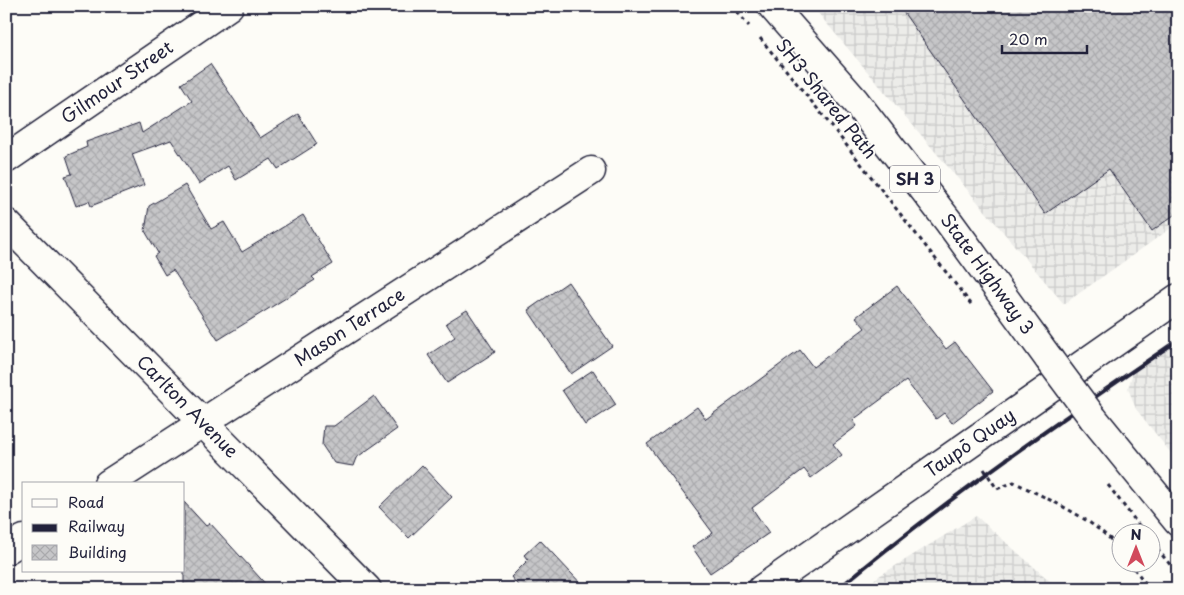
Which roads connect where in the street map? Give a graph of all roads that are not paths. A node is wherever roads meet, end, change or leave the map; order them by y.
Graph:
1 (229, 6) edge
2 (772, 6) edge
3 (6, 159) edge
4 (591, 171) dead end
5 (6, 223) edge
6 (1178, 298) edge
7 (202, 422) junction
8 (111, 482) edge
9 (1178, 522) edge
10 (22, 540) edge
11 (6, 550) edge
12 (367, 589) edge
13 (762, 589) edge

1 - 3 main road, Gilmour Street
2 - 9 main road, State Highway 3 / SH 3, bridge
4 - 7 main road, Mason Terrace
5 - 7 main road, Carlton Avenue
6 - 13 main road, Taupō Quay
7 - 8 main road, Mason Terrace
7 - 12 main road, Carlton Avenue
10 - 11 main road

